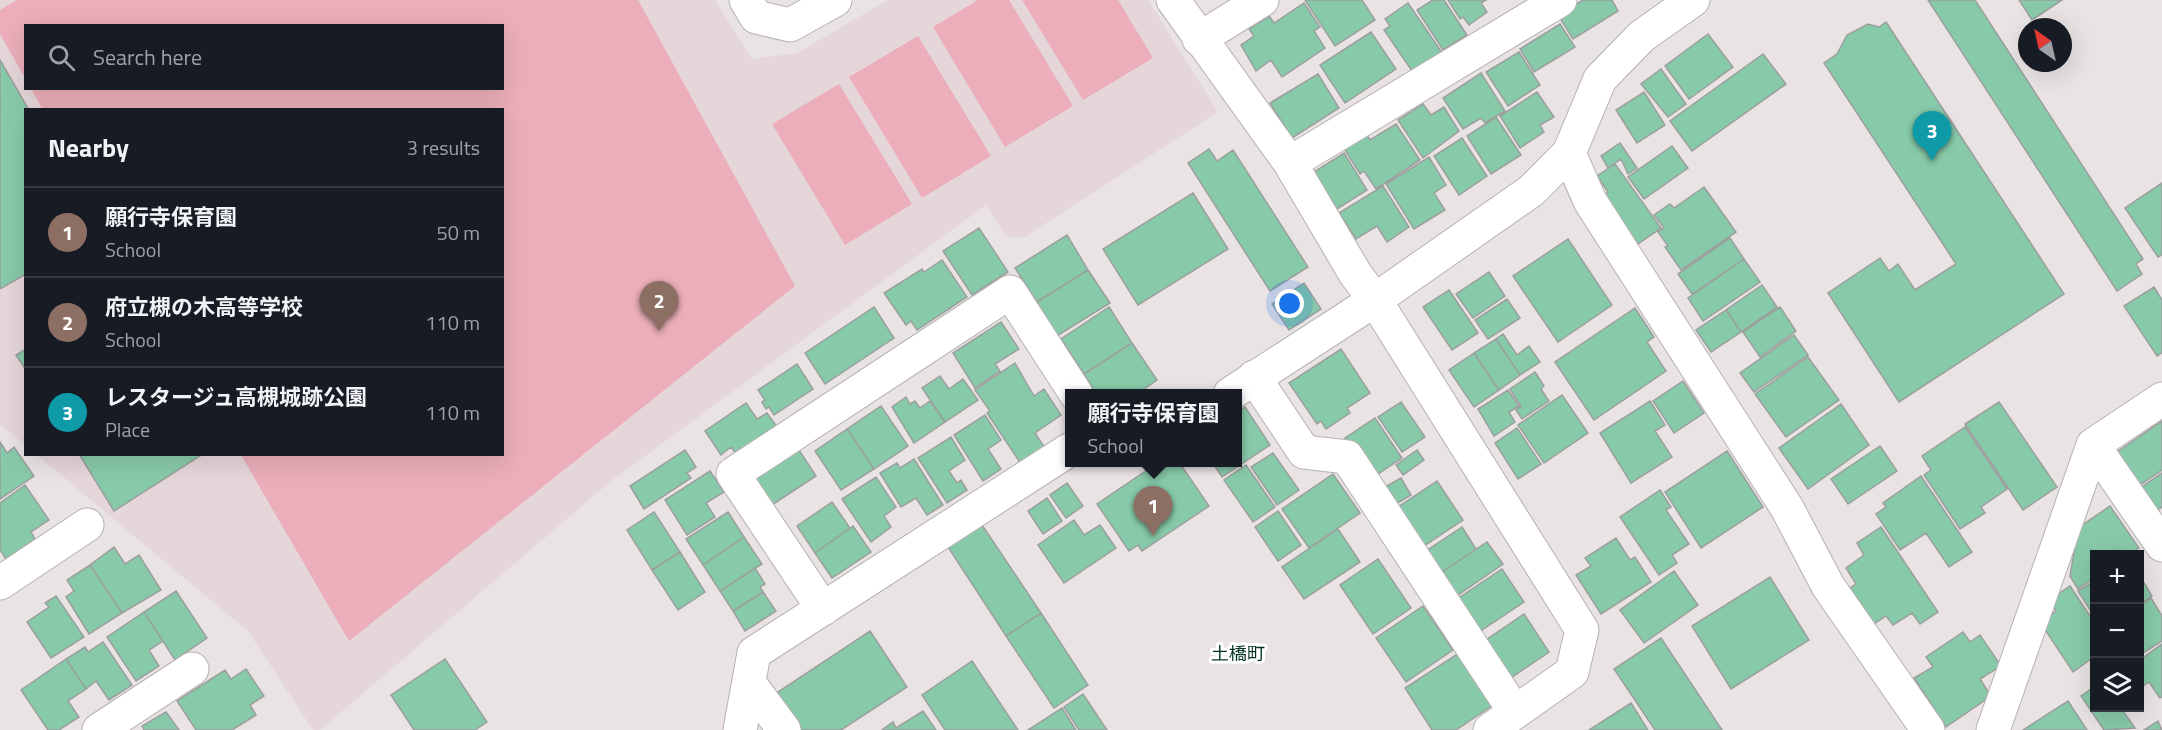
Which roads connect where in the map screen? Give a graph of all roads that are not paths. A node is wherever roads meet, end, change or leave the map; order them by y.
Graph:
1 (746, 0) edge
2 (835, 0) edge
3 (1173, 0) edge
4 (1263, 0) edge
5 (1560, 0) edge
6 (1693, 0) edge
7 (1199, 39) junction
8 (1569, 153) junction
9 (1290, 163) junction
10 (1375, 300) junction
11 (1242, 385) edge
12 (1073, 389) edge
13 (2162, 399) edge
14 (2093, 445) junction
15 (1065, 453) edge
16 (87, 525) dead end
17 (2162, 546) edge
18 (0, 583) edge
19 (823, 609) junction
20 (192, 669) dead end
21 (750, 684) junction
22 (1503, 721) edge
23 (99, 730) edge
24 (740, 730) edge
25 (784, 730) edge
26 (1928, 730) edge
27 (1993, 730) edge

1 - 2 street
3 - 7 street
4 - 7 street
5 - 9 street
6 - 8 street
7 - 9 street
8 - 10 street
8 - 26 street
9 - 10 street
10 - 11 street
10 - 22 street
11 - 22 street
12 - 19 street
13 - 14 street
14 - 17 street
14 - 27 street
15 - 19 street
16 - 18 street
19 - 21 street
20 - 23 street
21 - 24 street
21 - 25 street

